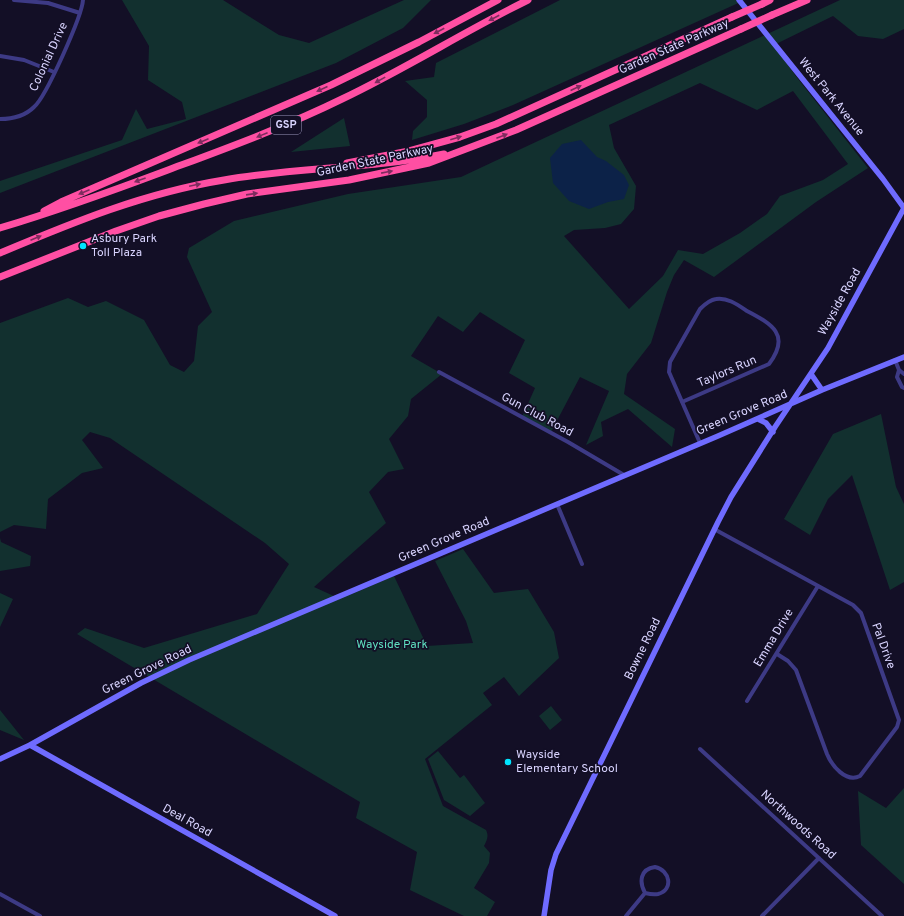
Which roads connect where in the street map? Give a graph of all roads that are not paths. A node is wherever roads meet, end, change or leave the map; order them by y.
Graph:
1 (14, 0) edge
2 (82, 0) edge
3 (498, 0) edge
4 (528, 0) edge
5 (739, 0) edge
6 (770, 0) edge
7 (807, 0) edge
8 (80, 13) junction
9 (0, 56) edge
10 (54, 72) junction
11 (0, 119) edge
12 (465, 148) junction
13 (309, 169) junction
14 (904, 208) edge
15 (29, 218) junction
16 (0, 228) edge
17 (0, 253) edge
18 (0, 277) edge
19 (904, 357) edge
20 (895, 360) junction
21 (899, 370) junction
22 (439, 372) dead end
23 (811, 374) junction
24 (904, 374) edge
25 (904, 388) edge
26 (822, 390) junction
27 (682, 402) junction
28 (791, 404) junction
29 (758, 419) junction
30 (773, 432) junction
31 (700, 443) junction
32 (624, 475) junction
33 (557, 504) junction
34 (714, 529) junction
35 (582, 564) dead end
36 (818, 586) junction
37 (777, 654) junction
38 (748, 701) dead end
39 (30, 745) junction
40 (700, 750) dead end
41 (0, 759) edge
42 (819, 858) junction
43 (645, 893) junction
44 (0, 894) edge
45 (40, 916) edge
46 (335, 916) edge
47 (544, 916) edge
48 (626, 916) edge
49 (762, 916) edge
50 (882, 916) edge

1 - 8 street
2 - 8 street, Colonial Drive
3 -> 15 highway, GSP
4 -> 15 highway, GSP
5 - 14 street, West Park Avenue
13 -> 6 highway, Garden State Parkway, bridge
12 -> 7 highway, Garden State Parkway, bridge
8 - 10 street, Colonial Drive
9 - 10 street
10 - 11 street, Colonial Drive
12 - 13 highway
18 -> 12 highway, Garden State Parkway
17 -> 13 highway
14 - 23 street, Wayside Road
15 - 16 highway, GSP
19 - 20 street, Green Grove Road
20 - 21 street
20 - 26 street, Green Grove Road
21 - 24 street
21 - 25 street
22 - 32 street, Gun Club Road
23 - 26 street
23 - 28 street, Wayside Road
26 - 28 street, Green Grove Road
27 - 27 street, Taylors Run
27 - 31 street, Taylors Run
28 - 29 street, Green Grove Road
28 - 30 street, Bowne Road
29 - 30 street
29 - 31 street, Green Grove Road
30 - 34 street, Bowne Road
31 - 32 street, Green Grove Road
32 - 33 street, Green Grove Road
33 - 35 street
33 - 39 street, Green Grove Road
34 - 36 street, Pal Drive
34 - 47 street, Bowne Road
36 - 37 street, Emma Drive
36 - 37 street, Pal Drive
37 - 38 street, Emma Drive
39 - 41 street, Green Grove Road
39 - 46 street, Deal Road
40 - 42 street, Northwoods Road
42 - 49 street
42 - 50 street, Northwoods Road
43 - 43 street
43 - 48 street
44 - 45 street

